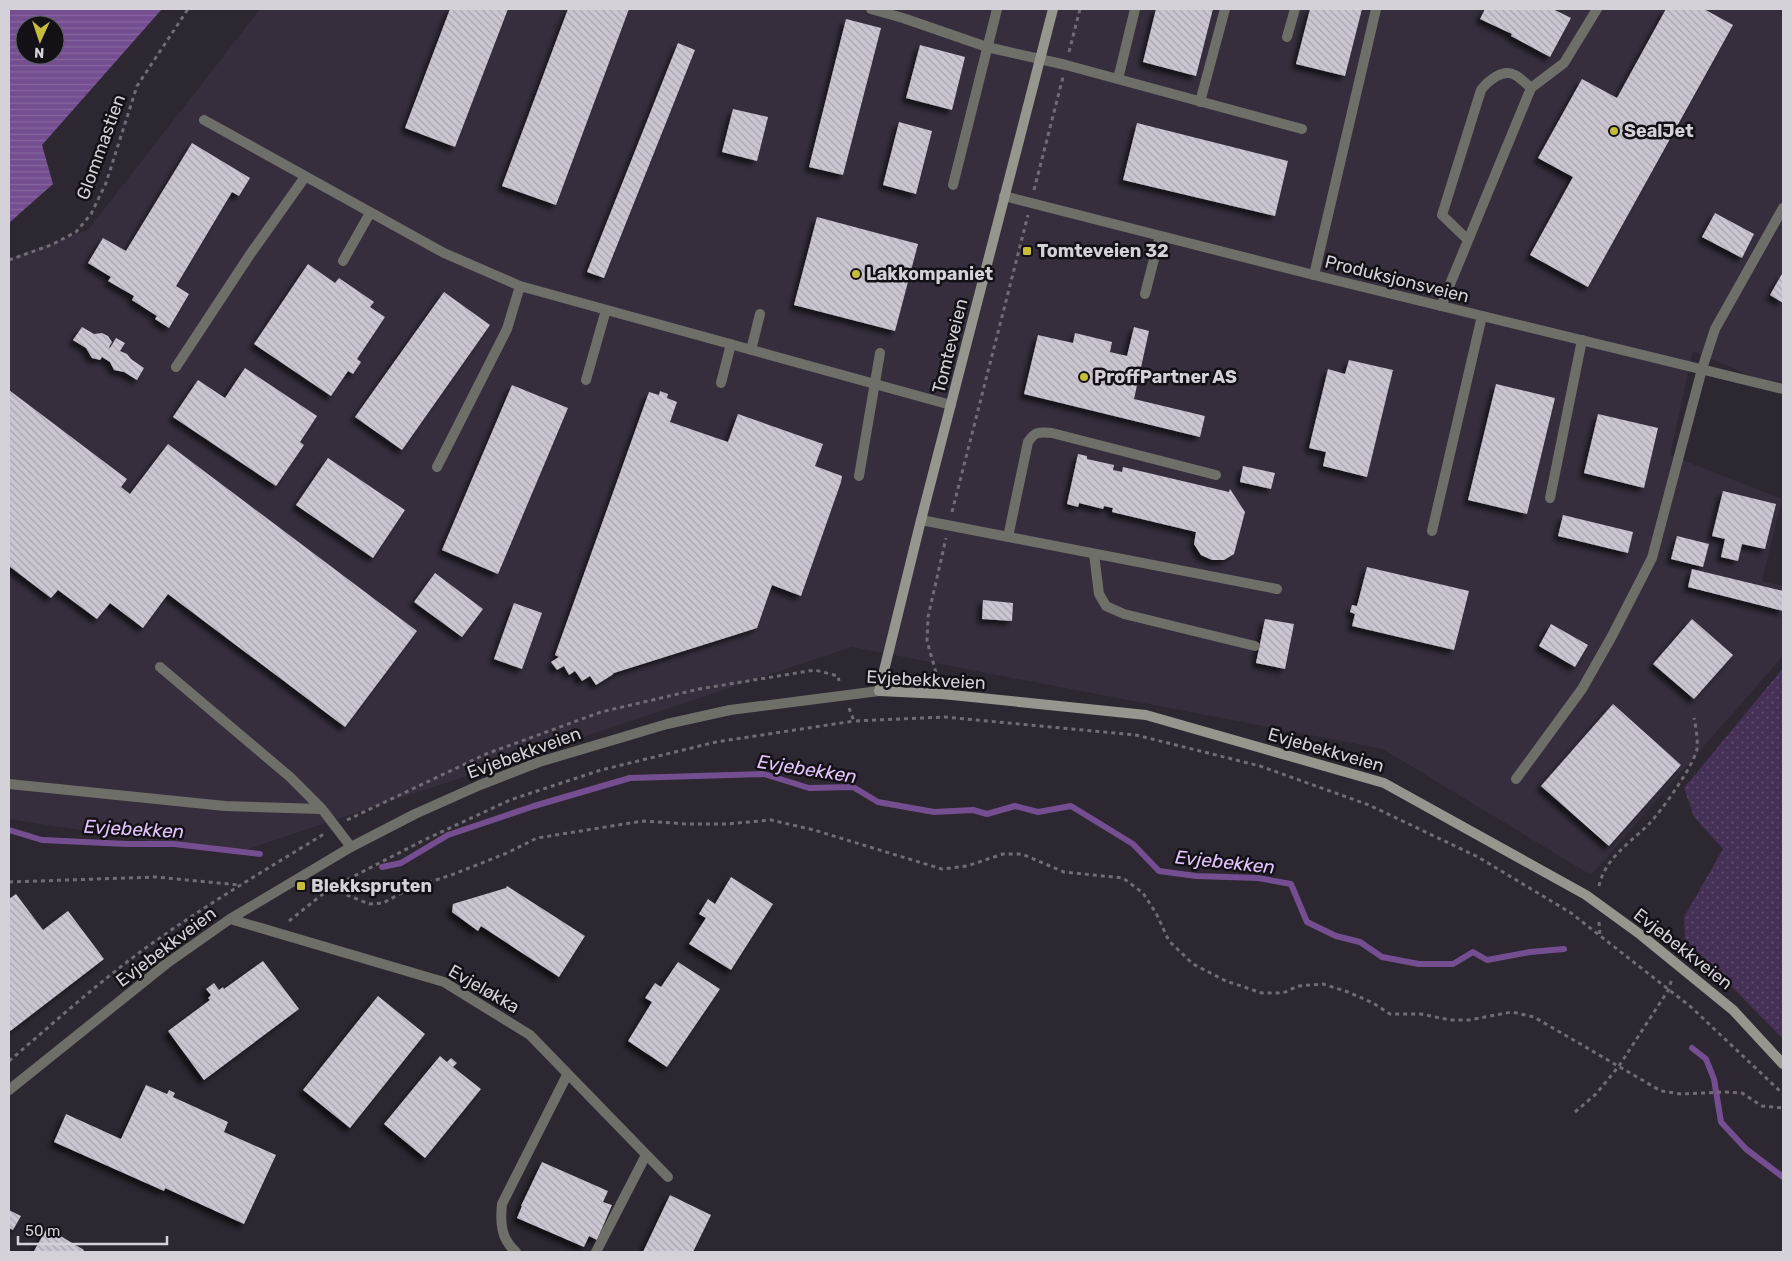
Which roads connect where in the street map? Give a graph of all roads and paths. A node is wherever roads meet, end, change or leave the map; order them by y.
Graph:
1 (188, 9) edge
2 (871, 9) edge
3 (997, 9) edge
4 (1053, 9) edge
5 (1080, 9) edge
6 (1135, 9) edge
7 (1225, 9) edge
8 (1295, 9) edge
9 (1376, 9) edge
10 (1596, 9) edge
11 (1288, 37) dead end
12 (987, 47) junction
13 (1040, 59) junction
14 (1066, 65) junction
15 (1118, 79) junction
16 (1531, 88) junction
17 (1200, 102) junction
18 (204, 120) dead end
19 (1302, 130) dead end
20 (305, 177) junction
21 (953, 185) dead end
22 (1004, 196) junction
23 (1031, 202) junction
24 (1783, 208) edge
25 (370, 213) junction
26 (1160, 236) junction
27 (1468, 240) junction
28 (9, 260) edge
29 (343, 261) dead end
30 (1314, 275) junction
31 (520, 286) junction
32 (1145, 294) dead end
33 (1442, 306) junction
34 (606, 310) junction
35 (760, 314) dead end
36 (1482, 316) junction
37 (1582, 340) junction
38 (731, 344) junction
39 (751, 350) junction
40 (880, 353) dead end
41 (176, 367) dead end
42 (1702, 369) junction
43 (586, 380) dead end
44 (721, 383) dead end
45 (874, 384) junction
46 (1783, 389) edge
47 (951, 405) junction
48 (437, 467) dead end
49 (859, 476) dead end
50 (1216, 476) dead end
51 (1550, 498) dead end
52 (921, 520) junction
53 (948, 526) junction
54 (1432, 531) dead end
55 (1008, 538) junction
56 (1094, 554) junction
57 (1277, 589) dead end
58 (1255, 646) dead end
59 (160, 667) dead end
60 (879, 691) junction
61 (942, 694) junction
62 (843, 695) junction
63 (945, 717) junction
64 (1694, 718) dead end
65 (854, 721) junction
66 (1516, 779) dead end
67 (9, 784) edge
68 (322, 809) junction
69 (335, 827) junction
70 (351, 846) junction
71 (302, 876) junction
72 (9, 882) edge
73 (240, 885) junction
74 (329, 889) junction
75 (1597, 904) junction
76 (230, 919) junction
77 (275, 932) junction
78 (1600, 936) junction
79 (1677, 964) junction
80 (1669, 989) junction
81 (9, 1061) edge
82 (1783, 1064) edge
83 (1620, 1066) junction
84 (567, 1075) junction
85 (9, 1090) edge
86 (1783, 1094) edge
87 (1783, 1108) edge
88 (1575, 1112) dead end
89 (646, 1155) junction
90 (668, 1177) dead end
91 (516, 1252) edge
92 (596, 1252) edge

1 - 28 path, Glommastien
2 - 12 street
3 - 12 street
4 - 13 street, Tomteveien
5 - 14 path
6 - 15 street
7 - 17 street
8 - 11 street
9 - 30 street
10 - 16 street
12 - 13 street
12 - 21 street
13 - 14 street
13 - 22 street, Tomteveien
14 - 15 street
14 - 23 path
15 - 17 street
16 - 27 street
16 - 27 street
17 - 19 street
18 - 20 street
20 - 25 street
20 - 41 street
22 - 23 street, Produksjonsveien
22 - 47 street, Tomteveien
23 - 26 street, Produksjonsveien
23 - 53 path
24 - 42 street
25 - 29 street
25 - 31 street
26 - 30 street, Produksjonsveien
26 - 32 street
27 - 33 street
30 - 33 street, Produksjonsveien
31 - 34 street
31 - 48 street
33 - 36 street, Produksjonsveien
34 - 38 street
34 - 43 street
35 - 39 street
36 - 37 street, Produksjonsveien
36 - 54 street
37 - 42 street, Produksjonsveien
37 - 51 street
38 - 39 street
38 - 44 street
39 - 45 street
40 - 45 street
42 - 46 street, Produksjonsveien
42 - 66 street
45 - 47 street
45 - 49 street
47 - 52 street, Tomteveien
50 - 55 street
52 - 53 street
52 - 60 street, Tomteveien
53 - 55 street
53 - 61 path
55 - 56 street
56 - 57 street
56 - 58 street
59 - 68 street
60 - 61 street, Evjebekkveien
60 - 62 street, Evjebekkveien
61 - 63 path
61 - 75 street, Evjebekkveien
62 - 65 path
62 - 69 path
62 - 70 street, Evjebekkveien
63 - 65 path
63 - 78 path
64 - 75 path
65 - 74 path
67 - 68 street
68 - 69 street
69 - 70 street
69 - 73 path
70 - 71 street, Evjebekkveien
71 - 74 path
71 - 76 street, Evjebekkveien
72 - 73 path
73 - 81 path
74 - 77 path
74 - 83 path
75 - 78 path
75 - 79 street, Evjebekkveien
76 - 77 street, Evjeløkka
76 - 85 street, Evjebekkveien
77 - 84 street, Evjeløkka
78 - 80 path
79 - 80 path
79 - 82 street, Evjebekkveien
80 - 83 path
80 - 86 path
83 - 87 path
83 - 88 path
84 - 89 street, Evjeløkka
84 - 91 street
89 - 90 street, Evjeløkka
89 - 92 street

